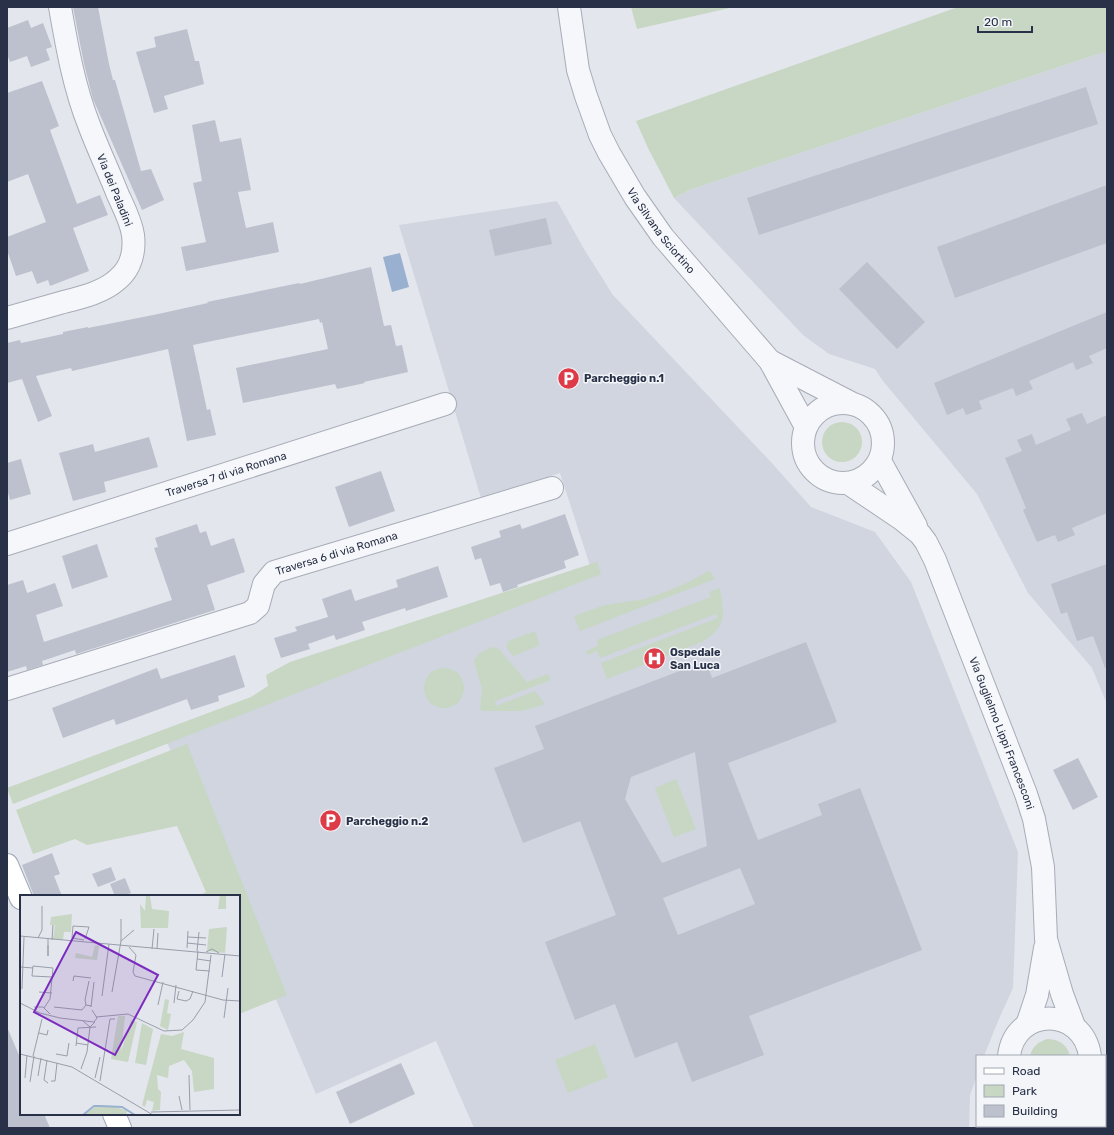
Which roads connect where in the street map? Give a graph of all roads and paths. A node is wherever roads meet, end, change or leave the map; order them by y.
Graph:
1 (60, 7) edge
2 (569, 7) edge
3 (7, 318) edge
4 (770, 361) junction
5 (445, 404) dead end
6 (856, 405) junction
7 (806, 427) junction
8 (880, 461) junction
9 (848, 483) junction
10 (552, 488) dead end
11 (920, 534) junction
12 (7, 544) edge
13 (7, 688) edge
14 (7, 865) edge
15 (20, 896) edge
16 (1046, 939) junction
17 (1027, 1025) junction
18 (1074, 1026) junction
19 (1009, 1055) edge
20 (1090, 1055) edge
21 (114, 1115) edge
22 (120, 1128) edge

1 - 3 street, Via dei Paladini
2 - 4 street, Via Silvana Sciortino
4 - 6 street
4 - 7 street, Via Silvana Sciortino
5 - 12 street, Traversa 7 di via Romana
6 - 7 street, Via Guglielmo Lippi Francesconi
6 - 8 street
7 - 9 street, Via Guglielmo Lippi Francesconi
8 - 9 street, Via Guglielmo Lippi Francesconi
8 - 11 street
9 - 11 street, Via Guglielmo Lippi Francesconi
10 - 13 street, Traversa 6 di via Romana
11 - 16 street, Via Guglielmo Lippi Francesconi
14 - 15 main road
16 - 17 street
16 - 18 street, Via Guglielmo Lippi Francesconi
17 - 18 street
17 - 19 street
18 - 20 street, Via Guglielmo Lippi Francesconi
21 - 22 main road

